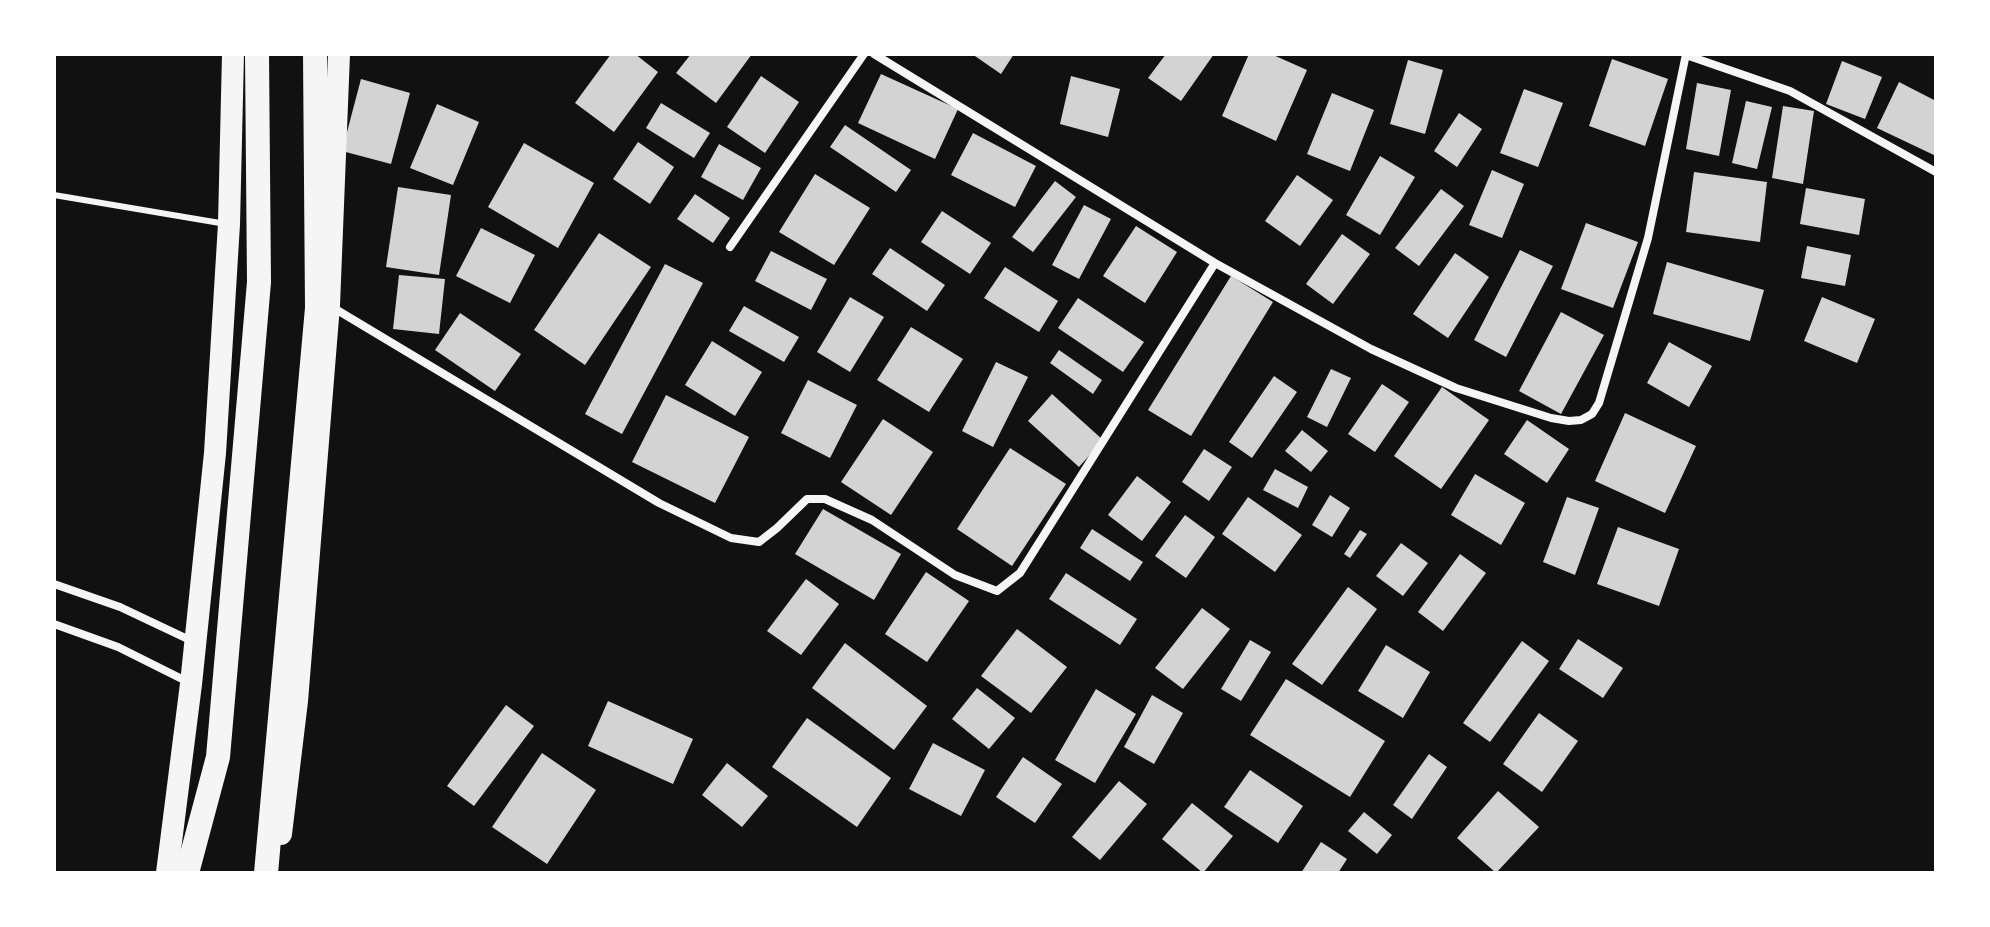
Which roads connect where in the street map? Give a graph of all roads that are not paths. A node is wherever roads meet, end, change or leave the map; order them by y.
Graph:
1 (233, 54) edge
2 (257, 54) edge
3 (315, 54) edge
4 (339, 54) edge
5 (864, 54) edge
6 (874, 54) edge
7 (1686, 55) edge
8 (1936, 172) edge
9 (54, 195) edge
10 (229, 224) junction
11 (730, 247) dead end
12 (1215, 263) junction
13 (329, 305) junction
14 (54, 584) edge
15 (54, 624) edge
16 (195, 642) junction
17 (191, 684) junction
18 (167, 873) edge
19 (187, 873) edge
20 (266, 873) edge
21 (276, 873) edge

1 - 10 highway
2 - 19 highway
3 - 20 highway
4 - 13 highway
5 - 11 street
6 - 12 street
7 - 8 street
7 - 12 street
9 - 10 lane
10 - 16 highway
12 - 13 street
13 - 21 highway
14 - 16 street
15 - 17 street
16 - 17 highway
17 - 18 highway

